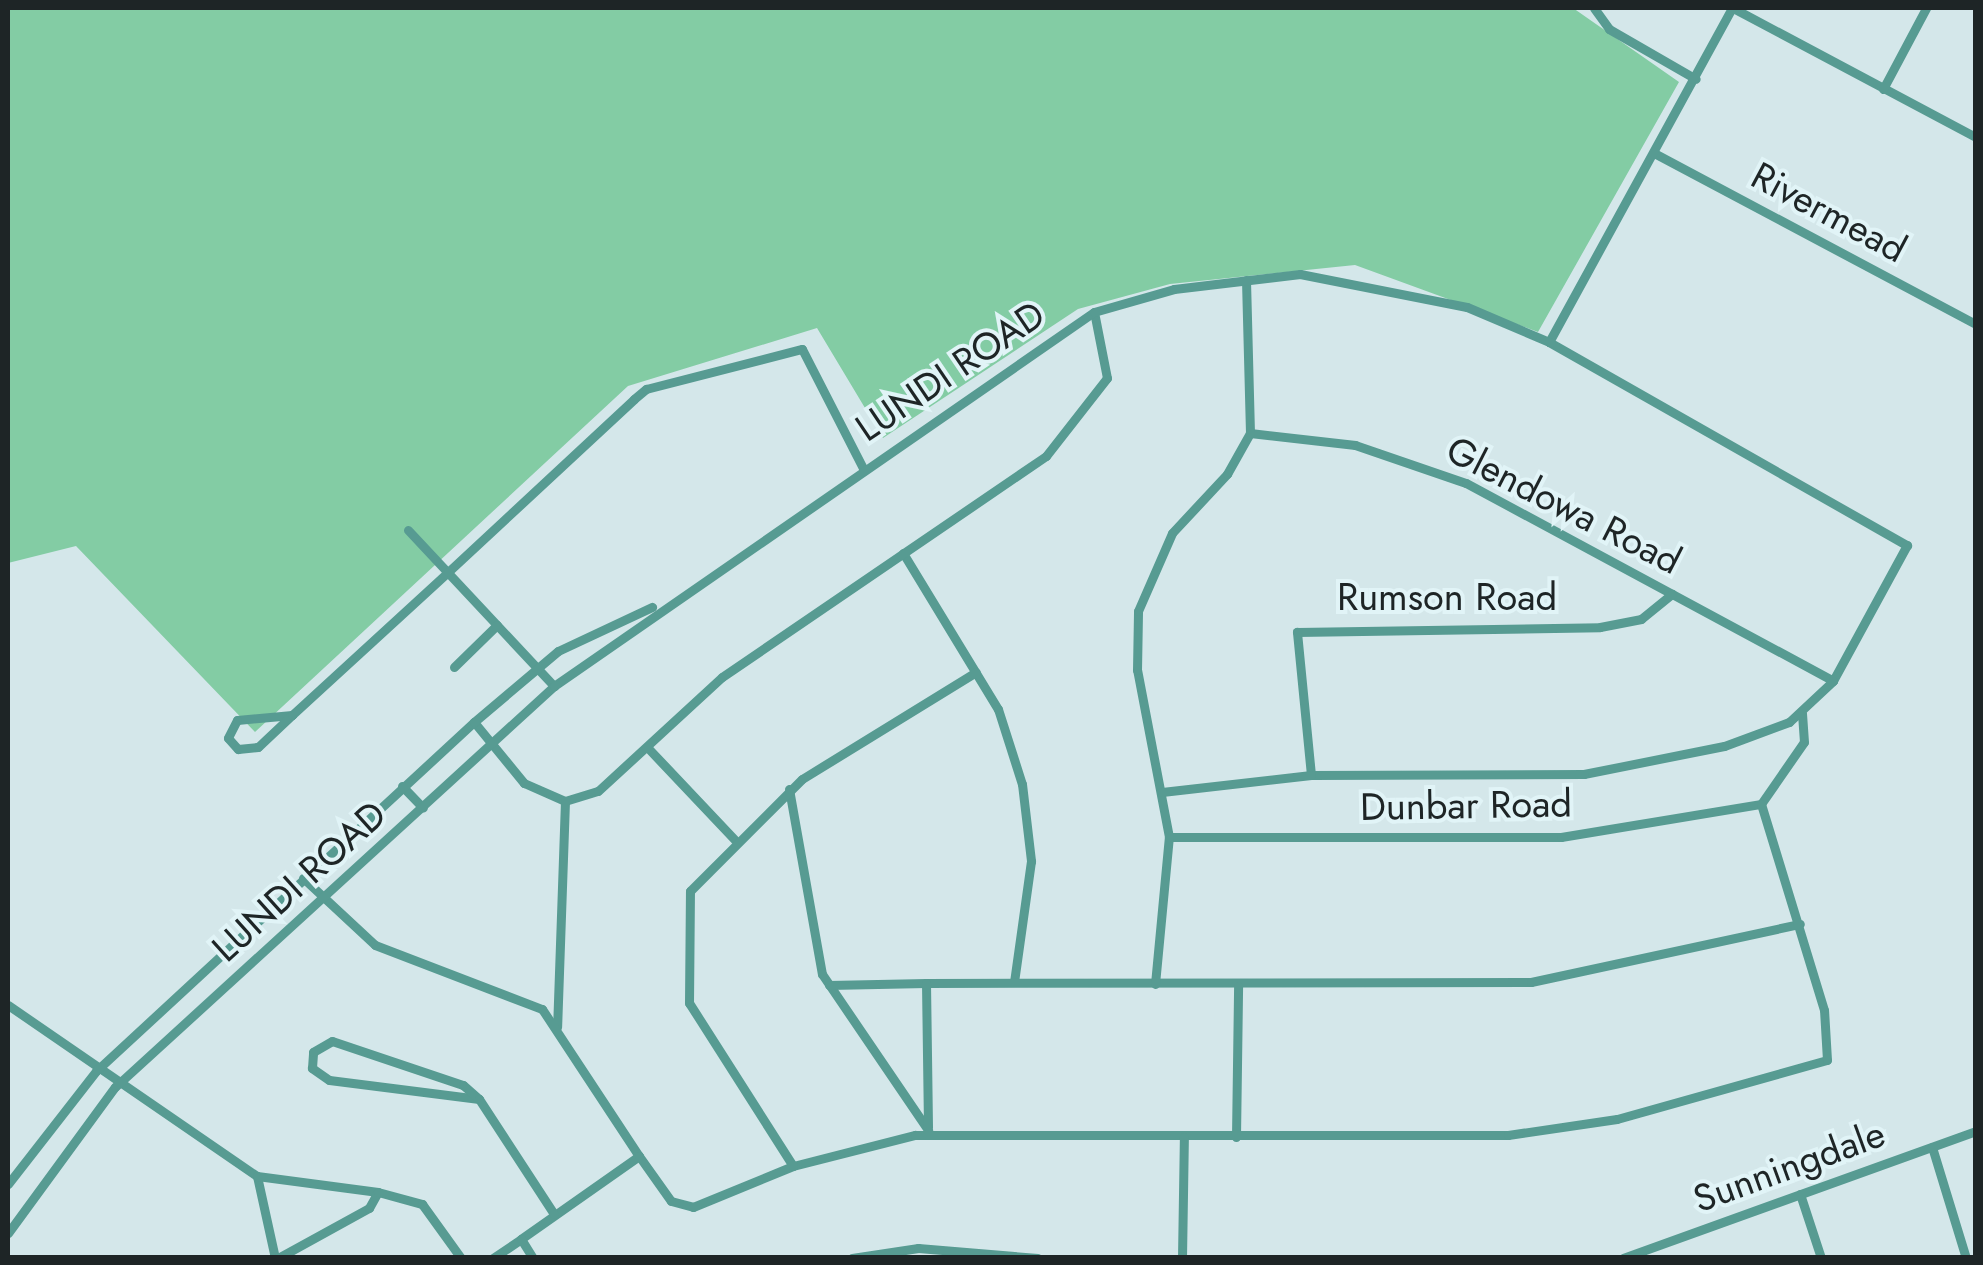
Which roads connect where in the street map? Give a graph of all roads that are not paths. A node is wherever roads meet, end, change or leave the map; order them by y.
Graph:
1 (1594, 8) edge
2 (1732, 8) edge
3 (1926, 8) edge
4 (1696, 79) junction
5 (1884, 89) junction
6 (1976, 137) edge
7 (1654, 153) junction
8 (1246, 280) junction
9 (1094, 312) junction
10 (1976, 324) edge
11 (1549, 342) junction
12 (1250, 433) junction
13 (862, 468) junction
14 (408, 530) dead end
15 (904, 553) junction
16 (448, 572) junction
17 (1672, 594) junction
18 (663, 603) junction
19 (497, 625) junction
20 (454, 666) dead end
21 (536, 667) junction
22 (976, 672) junction
23 (1833, 682) junction
24 (554, 686) junction
25 (1802, 713) junction
26 (292, 715) junction
27 (474, 722) junction
28 (494, 743) junction
29 (647, 748) junction
30 (1311, 774) junction
31 (402, 786) junction
32 (789, 789) junction
33 (1162, 792) junction
34 (565, 802) junction
35 (1761, 804) junction
36 (422, 808) junction
37 (1169, 836) junction
38 (735, 840) junction
39 (303, 878) junction
40 (324, 899) junction
41 (1800, 924) junction
42 (1014, 982) junction
43 (926, 983) junction
44 (1155, 984) junction
45 (829, 986) junction
46 (1238, 986) junction
47 (8, 1005) edge
48 (557, 1027) junction
49 (96, 1071) junction
50 (116, 1087) junction
51 (480, 1099) junction
52 (43, 1131) junction
53 (1976, 1131) edge
54 (926, 1132) junction
55 (1184, 1137) junction
56 (1236, 1137) junction
57 (64, 1146) junction
58 (1932, 1147) junction
59 (639, 1156) junction
60 (793, 1166) junction
61 (257, 1176) junction
62 (8, 1184) edge
63 (378, 1192) junction
64 (1800, 1194) junction
65 (8, 1207) edge
66 (18, 1213) junction
67 (554, 1214) junction
68 (8, 1233) edge
69 (520, 1240) junction
70 (277, 1258) edge
71 (461, 1258) edge
72 (494, 1258) edge
73 (533, 1258) edge
74 (852, 1258) edge
75 (1038, 1258) edge
76 (1182, 1258) edge
77 (1623, 1258) edge
78 (1821, 1258) edge
79 (1966, 1258) edge

1 - 4 street
2 - 4 street
2 - 5 street
3 - 5 street
4 - 7 street
5 - 6 street
7 - 10 street, Rivermead
7 - 11 street
8 - 9 street, LUNDI ROAD
8 - 11 street, LUNDI ROAD
8 - 12 street
9 - 13 street, LUNDI ROAD
9 - 15 street
11 - 23 street, LUNDI ROAD
12 - 17 street, Glendowa Road
12 - 33 street
13 - 16 street
13 - 18 street, LUNDI ROAD
14 - 16 street
15 - 22 street
15 - 29 street
16 - 19 street
16 - 26 street
17 - 23 street, Glendowa Road
17 - 30 street, Rumson Road
18 - 21 street, LUNDI ROAD
18 - 24 street, LUNDI ROAD
19 - 20 street
19 - 21 street
21 - 24 street
21 - 27 street, LUNDI ROAD
22 - 32 street
22 - 42 street
23 - 25 street, LUNDI ROAD
24 - 28 street, LUNDI ROAD
25 - 30 street
25 - 35 street
26 - 26 street
27 - 28 street
27 - 31 street, LUNDI ROAD
28 - 34 street
28 - 36 street, LUNDI ROAD
29 - 34 street
29 - 38 street
30 - 33 street
31 - 36 street
31 - 39 street, LUNDI ROAD
32 - 38 street
32 - 45 street
33 - 37 street
34 - 48 street
35 - 37 street, Dunbar Road
35 - 41 street
36 - 40 street, LUNDI ROAD
37 - 44 street
38 - 60 street
39 - 40 street
39 - 49 street, LUNDI ROAD
40 - 48 street
40 - 50 street, LUNDI ROAD
41 - 46 street
41 - 56 street
42 - 43 street
42 - 44 street
43 - 45 street
43 - 54 street
44 - 46 street
45 - 54 street
46 - 56 street
47 - 49 street
48 - 59 street
49 - 50 street
49 - 52 street, LUNDI ROAD
50 - 57 street, LUNDI ROAD
50 - 61 street
51 - 51 street
51 - 67 street
52 - 57 street
52 - 62 street, LUNDI ROAD
53 - 58 street, Sunningdale
54 - 55 street
54 - 60 street
55 - 56 street
55 - 76 street
57 - 66 street, LUNDI ROAD
58 - 64 street, Sunningdale
58 - 79 street
59 - 60 street
59 - 67 street
61 - 63 street
61 - 70 street
63 - 70 street
63 - 71 street
64 - 77 street, Sunningdale
64 - 78 street
65 - 66 street
66 - 68 street, LUNDI ROAD
67 - 69 street
69 - 72 street
69 - 73 street
74 - 75 street

